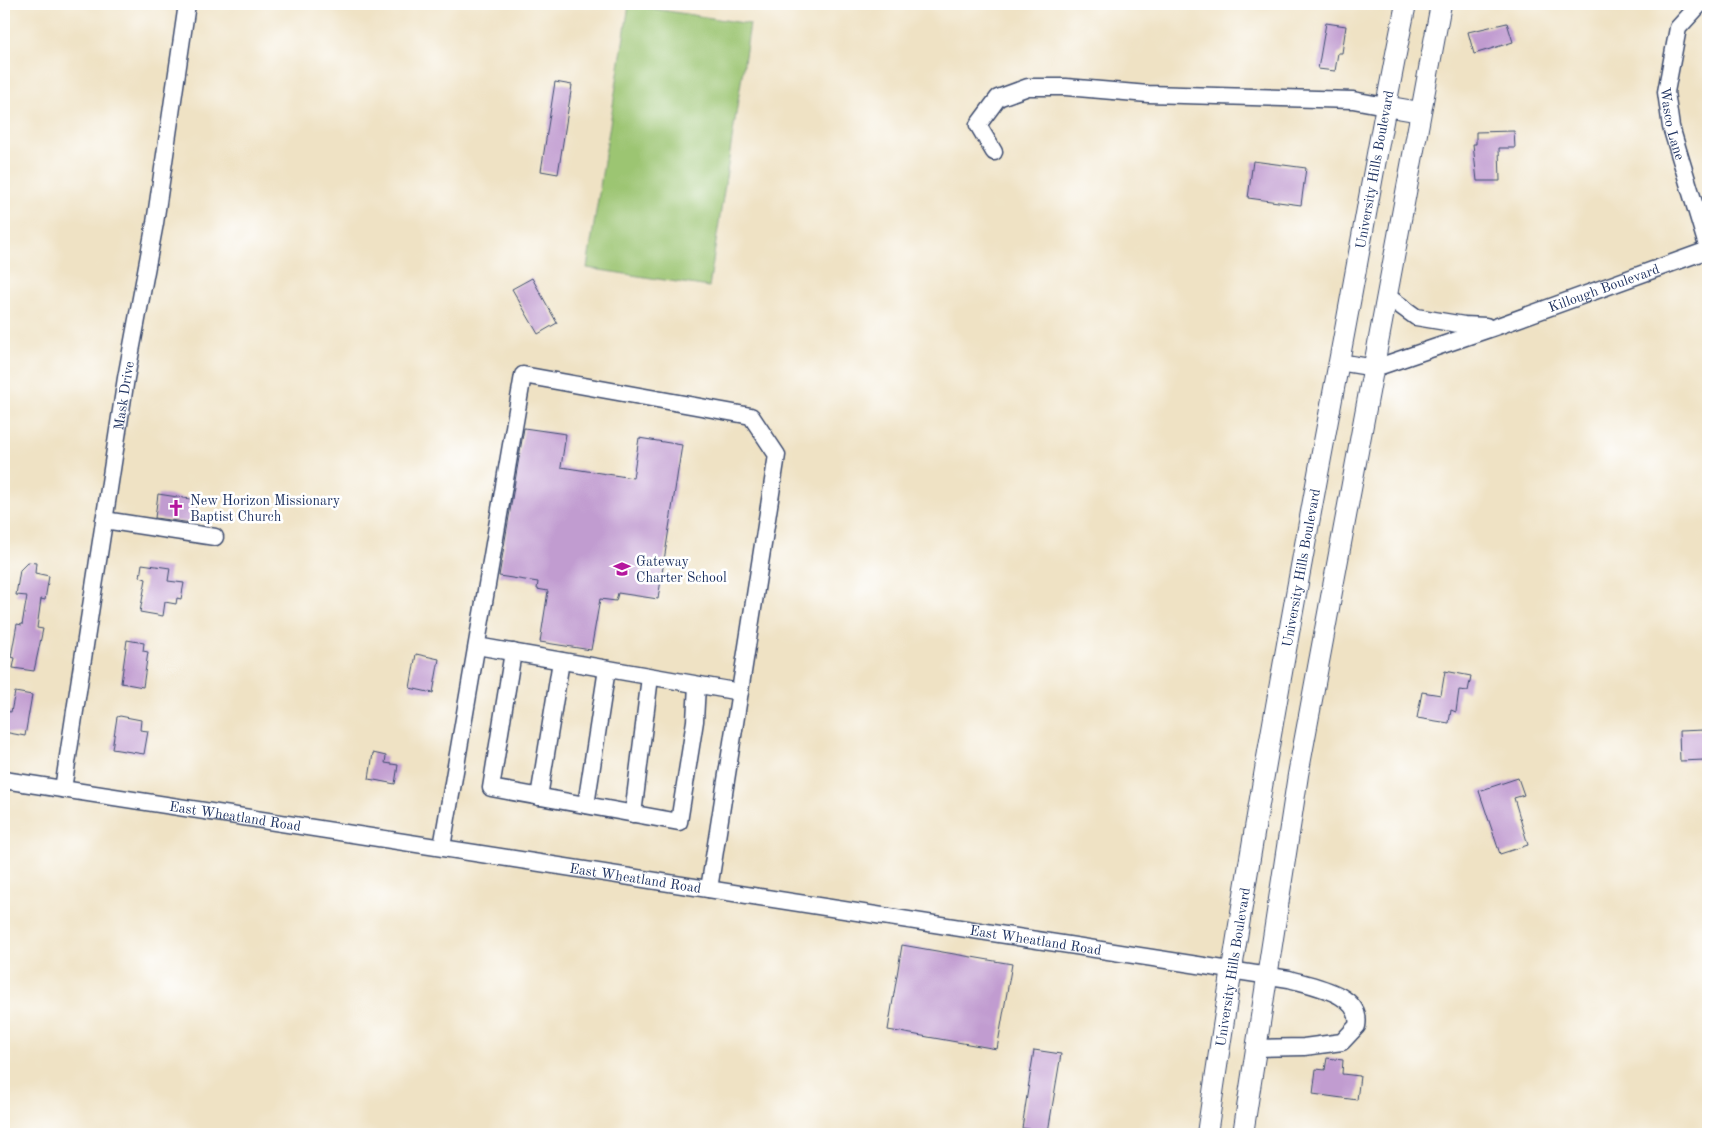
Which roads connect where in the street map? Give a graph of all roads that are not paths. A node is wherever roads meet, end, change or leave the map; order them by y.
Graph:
1 (187, 4) edge
2 (1406, 4) edge
3 (1440, 4) edge
4 (1700, 4) edge
5 (1385, 106) junction
6 (1420, 112) junction
7 (994, 152) dead end
8 (1708, 249) edge
9 (1387, 296) junction
10 (1498, 326) junction
11 (1339, 362) junction
12 (1375, 368) junction
13 (104, 520) junction
14 (215, 537) dead end
15 (476, 646) junction
16 (513, 652) junction
17 (561, 661) junction
18 (607, 669) junction
19 (650, 677) junction
20 (697, 685) junction
21 (740, 692) junction
22 (4, 780) edge
23 (63, 789) junction
24 (539, 797) junction
25 (586, 805) junction
26 (633, 814) junction
27 (442, 847) junction
28 (709, 889) junction
29 (1230, 970) junction
30 (1267, 976) junction
31 (1256, 1048) junction
32 (1207, 1134) edge
33 (1243, 1134) edge

1 - 13 street, Mask Drive
2 - 5 main road, University Hills Boulevard
3 - 6 main road
4 - 8 street, Wasco Lane
5 - 6 main road
5 - 7 street
5 - 11 main road, University Hills Boulevard
6 - 9 main road
8 - 10 street, Killough Boulevard
9 - 10 street, Killough Boulevard
9 - 12 main road
10 - 12 street, Killough Boulevard
11 - 12 street, Killough Boulevard
11 - 29 main road, University Hills Boulevard
12 - 30 main road
13 - 14 street
13 - 23 street, Mask Drive
15 - 16 street
15 - 21 street
15 - 27 street
16 - 17 street
16 - 24 street
17 - 18 street
17 - 24 street
18 - 19 street
18 - 25 street
19 - 20 street
19 - 26 street
20 - 21 street
20 - 26 street
21 - 28 street
22 - 23 street, East Wheatland Road
23 - 27 street, East Wheatland Road
24 - 25 street
25 - 26 street
27 - 28 street, East Wheatland Road
28 - 29 street, East Wheatland Road
29 - 30 street, East Wheatland Road
29 - 32 main road, University Hills Boulevard
30 - 31 main road
30 - 31 street, East Wheatland Road
31 - 33 main road

